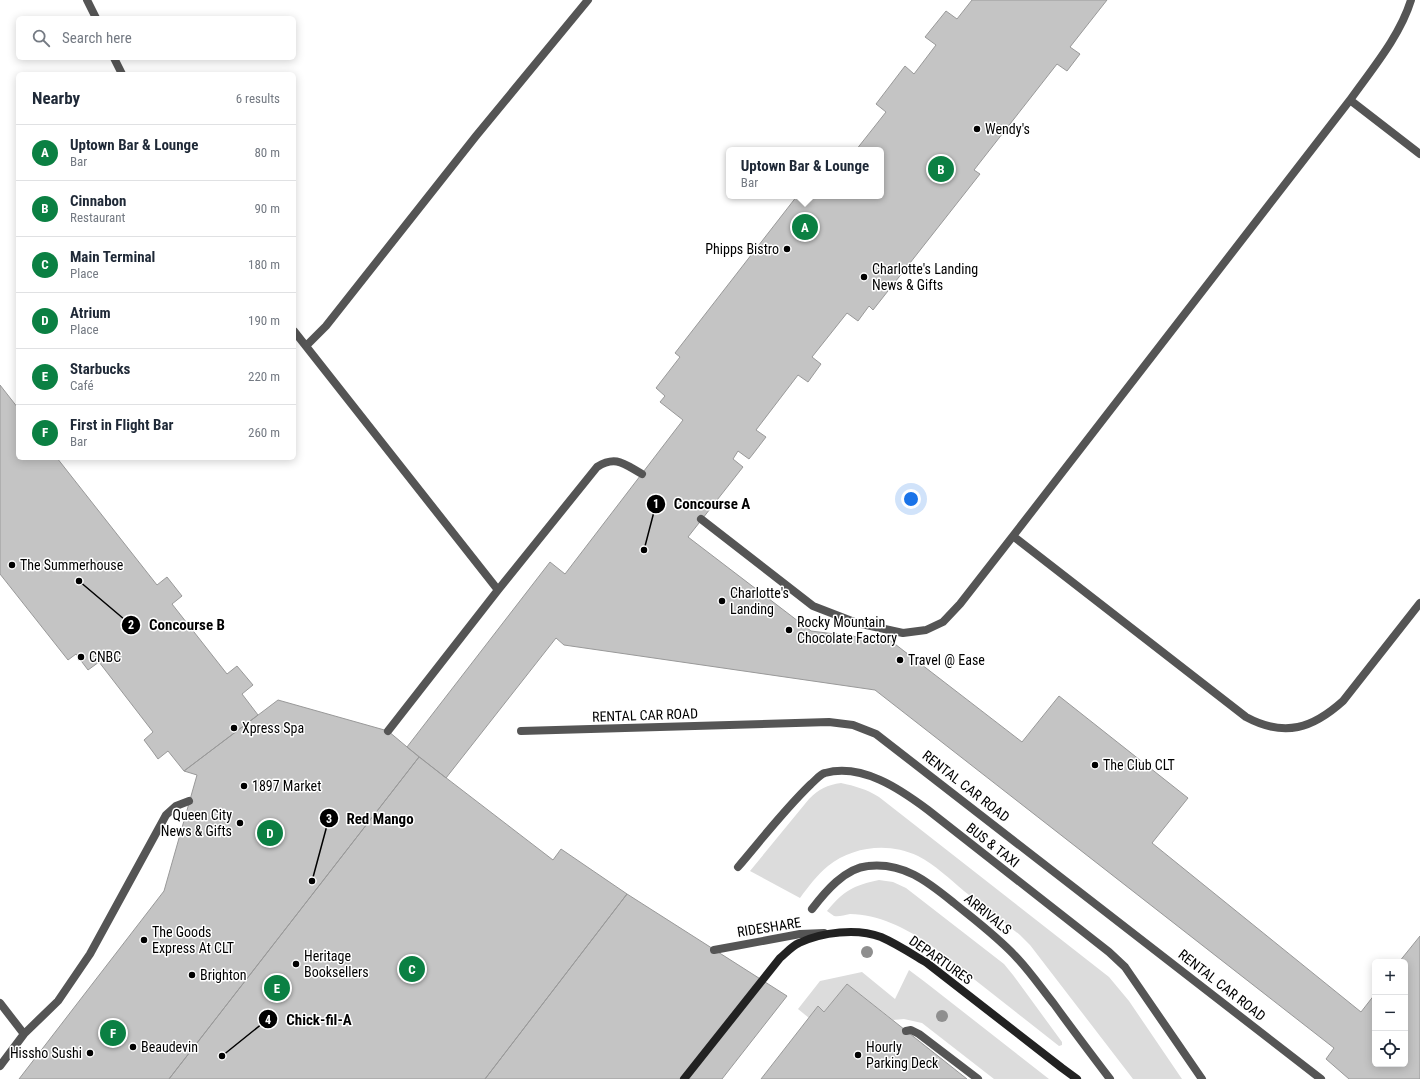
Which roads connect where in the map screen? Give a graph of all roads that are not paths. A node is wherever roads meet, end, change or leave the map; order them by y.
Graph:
1 (87, 0) edge
2 (588, 0) edge
3 (1412, 0) edge
4 (95, 16) edge
5 (115, 60) edge
6 (121, 72) edge
7 (1350, 100) junction
8 (1420, 154) edge
9 (296, 334) edge
10 (306, 346) junction
11 (642, 474) dead end
12 (701, 519) dead end
13 (1013, 536) junction
14 (498, 590) junction
15 (1420, 603) edge
16 (388, 731) dead end
17 (521, 731) dead end
18 (189, 802) dead end
19 (738, 867) dead end
20 (812, 909) dead end
21 (829, 933) junction
22 (714, 950) dead end
23 (0, 1003) edge
24 (906, 1031) dead end
25 (24, 1034) junction
26 (0, 1066) edge
27 (684, 1079) edge
28 (978, 1079) edge
29 (1077, 1079) edge
30 (1110, 1079) edge
31 (1202, 1079) edge
32 (1321, 1079) edge

1 - 4 lane
2 - 10 lane
3 - 7 lane
5 - 6 lane
7 - 8 lane
7 - 13 lane
9 - 10 lane
10 - 14 lane
11 - 14 lane
12 - 13 lane
13 - 15 lane
14 - 16 lane
17 - 32 lane, RENTAL CAR ROAD
18 - 25 lane
19 - 31 lane, BUS & TAXI
20 - 30 lane, ARRIVALS
21 - 22 lane, RIDESHARE
21 - 27 main road, DEPARTURES
21 - 29 main road, DEPARTURES
23 - 25 lane
24 - 28 lane
25 - 26 lane

